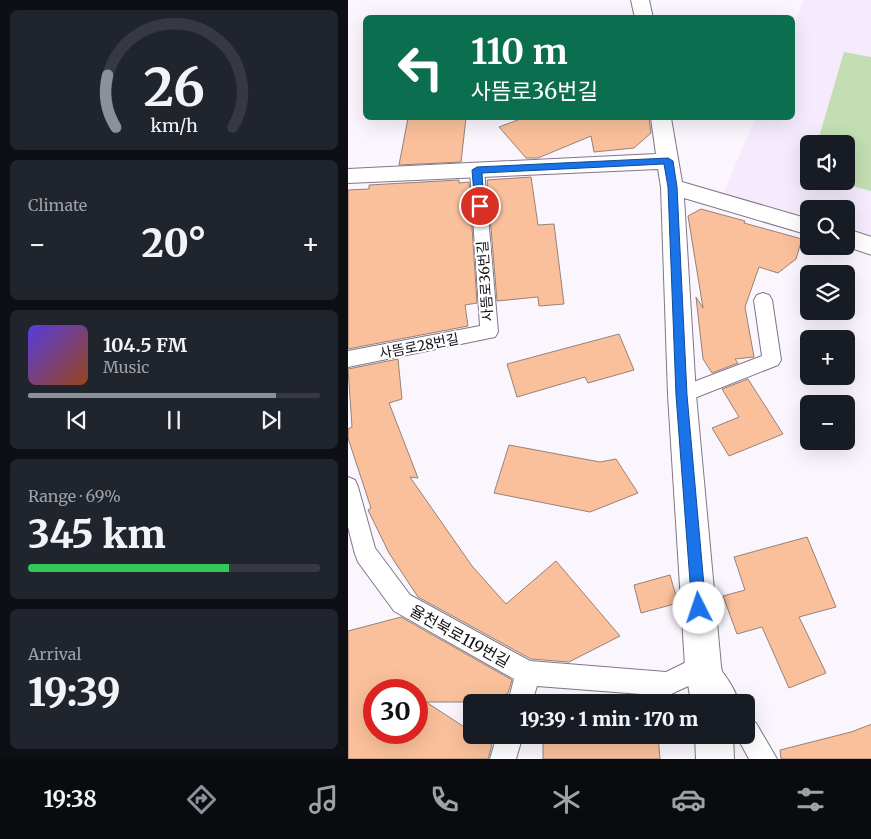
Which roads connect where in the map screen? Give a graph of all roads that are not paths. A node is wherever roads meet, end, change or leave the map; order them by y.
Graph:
1 (640, 0) edge
2 (643, 15) edge
3 (661, 120) edge
4 (477, 170) junction
5 (670, 174) junction
6 (348, 176) edge
7 (800, 225) edge
8 (855, 241) edge
9 (872, 246) edge
10 (763, 300) dead end
11 (489, 332) joint
12 (348, 359) edge
13 (682, 395) junction
14 (348, 487) edge
15 (703, 666) junction
16 (528, 673) junction
17 (522, 694) edge
18 (708, 694) edge
19 (722, 694) edge
20 (507, 744) edge
21 (714, 744) edge
22 (755, 744) edge
23 (503, 759) edge
24 (715, 759) edge
25 (764, 759) edge

1 - 2 street
3 - 5 street
4 - 5 street
4 - 6 street
4 - 11 lane, 사뜸로36번길
5 - 7 street
5 - 13 street
8 - 9 street
10 - 13 lane
11 - 12 lane, 사뜸로28번길
13 - 15 street
14 - 16 lane, 율천북로119번길
15 - 16 lane, 율천북로119번길
15 - 18 street
15 - 19 lane
16 - 17 lane
20 - 23 lane
21 - 24 street
22 - 25 lane

